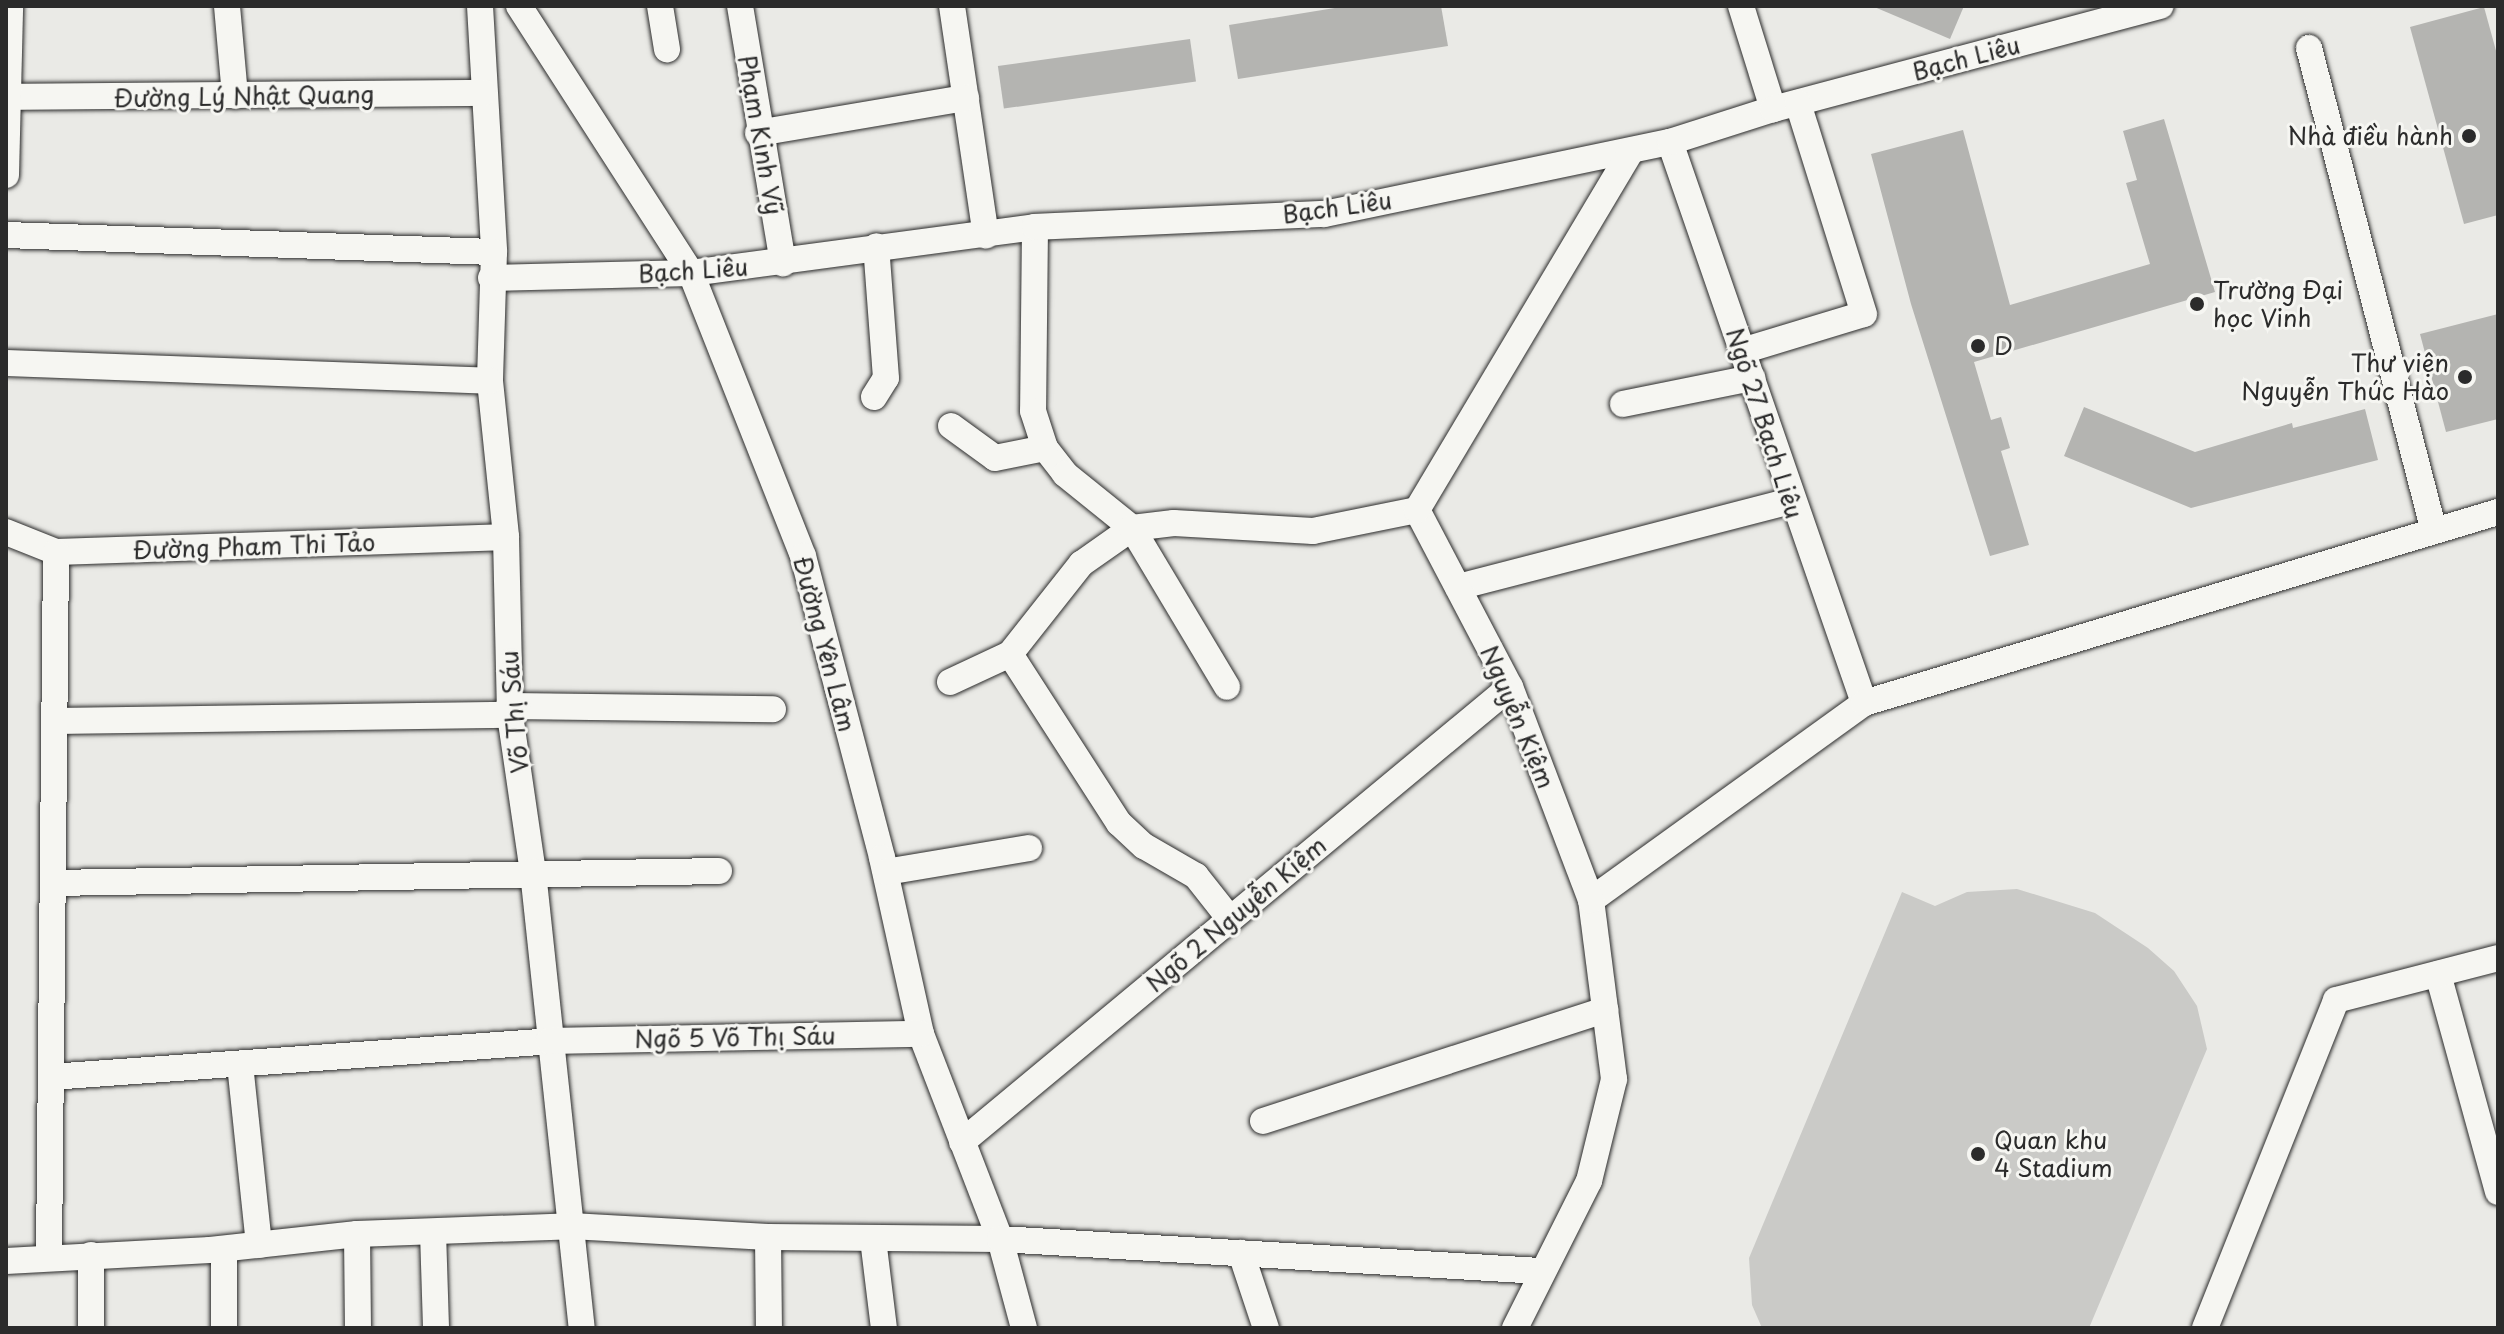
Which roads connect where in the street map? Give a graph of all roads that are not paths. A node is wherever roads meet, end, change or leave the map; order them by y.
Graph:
1 (10, 6) edge
2 (227, 6) edge
3 (480, 6) edge
4 (519, 6) edge
5 (660, 6) edge
6 (740, 6) edge
7 (952, 6) edge
8 (1741, 6) edge
9 (2161, 6) edge
10 (2309, 48) dead end
11 (667, 49) dead end
12 (483, 93) junction
13 (235, 96) junction
14 (9, 98) edge
15 (966, 98) junction
16 (1786, 106) junction
17 (758, 133) junction
18 (1670, 142) junction
19 (1631, 151) junction
20 (6, 175) edge
21 (1035, 227) junction
22 (6, 235) edge
23 (986, 235) junction
24 (876, 246) junction
25 (783, 263) junction
26 (492, 265) junction
27 (691, 273) junction
28 (1742, 351) junction
29 (6, 363) edge
30 (1752, 378) junction
31 (490, 381) junction
32 (874, 397) dead end
33 (1623, 404) dead end
34 (951, 426) dead end
35 (1045, 448) junction
36 (1790, 501) junction
37 (1417, 510) junction
38 (2498, 512) edge
39 (1132, 528) junction
40 (2433, 529) junction
41 (6, 532) edge
42 (506, 537) junction
43 (56, 552) junction
44 (1458, 587) junction
45 (1010, 654) junction
46 (950, 682) dead end
47 (1227, 687) dead end
48 (1510, 687) junction
49 (1864, 703) junction
50 (773, 709) dead end
51 (510, 710) junction
52 (55, 721) junction
53 (1029, 848) dead end
54 (719, 871) dead end
55 (533, 872) junction
56 (886, 872) junction
57 (53, 883) junction
58 (1591, 900) junction
59 (1230, 919) junction
60 (2498, 958) edge
61 (2438, 974) junction
62 (1605, 1010) junction
63 (921, 1034) junction
64 (549, 1041) junction
65 (240, 1064) junction
66 (51, 1077) junction
67 (1263, 1121) dead end
68 (962, 1142) junction
69 (2498, 1192) edge
70 (571, 1226) junction
71 (433, 1232) junction
72 (357, 1234) junction
73 (768, 1237) junction
74 (873, 1239) junction
75 (1000, 1239) junction
76 (259, 1245) junction
77 (224, 1249) junction
78 (1241, 1253) junction
79 (91, 1255) junction
80 (49, 1256) junction
81 (6, 1261) edge
82 (1540, 1271) junction
83 (91, 1328) edge
84 (224, 1328) edge
85 (358, 1328) edge
86 (436, 1328) edge
87 (582, 1328) edge
88 (769, 1328) edge
89 (884, 1328) edge
90 (1024, 1328) edge
91 (1266, 1328) edge
92 (1515, 1328) edge
93 (2205, 1328) edge

1 - 14 street
2 - 13 street
3 - 12 street, Võ Thị Sáu
4 - 27 street, Đường Yên Lâm
5 - 11 street
6 - 17 street, Phạm Kinh Vỹ
7 - 15 street
8 - 16 street
9 - 16 street, Bạch Liêu
10 - 40 street
12 - 13 street, Đường Lý Nhật Quang
12 - 26 street, Võ Thị Sáu
13 - 14 street, Đường Lý Nhật Quang
14 - 20 street
15 - 17 street
15 - 23 street
16 - 18 street, Bạch Liêu
16 - 28 street
17 - 25 street, Phạm Kinh Vỹ
18 - 19 street, Bạch Liêu
18 - 28 street, Ngõ 27 Bạch Liêu
19 - 21 street, Bạch Liêu
19 - 37 street
21 - 23 street, Bạch Liêu
21 - 35 street
22 - 26 street, Bạch Liêu
23 - 24 street, Bạch Liêu
24 - 25 street, Bạch Liêu
24 - 32 street
25 - 27 street, Bạch Liêu
26 - 27 street, Bạch Liêu
26 - 31 street, Võ Thị Sáu
27 - 56 street, Đường Yên Lâm
28 - 30 street, Ngõ 27 Bạch Liêu
29 - 31 street
30 - 33 street
30 - 36 street, Ngõ 27 Bạch Liêu
31 - 42 street, Võ Thị Sáu
34 - 35 street
35 - 39 street
36 - 44 street
36 - 49 street, Ngõ 27 Bạch Liêu
37 - 39 street
37 - 44 street, Nguyễn Kiệm
38 - 40 street
39 - 45 street
39 - 47 street
40 - 49 street
41 - 43 street, Đường Pham Thi Tảo
42 - 43 street, Đường Pham Thi Tảo
42 - 51 street, Võ Thị Sáu
43 - 52 street
44 - 48 street, Nguyễn Kiệm
45 - 46 street
45 - 59 street
48 - 58 street, Nguyễn Kiệm
48 - 59 street, Ngõ 2 Nguyễn Kiệm
49 - 58 street
50 - 51 street
51 - 52 street
51 - 55 street, Võ Thị Sáu
52 - 57 street
53 - 56 street
54 - 55 street
55 - 57 street
55 - 64 street, Võ Thị Sáu
56 - 63 street, Đường Yên Lâm
57 - 66 street
58 - 62 street, Nguyễn Kiệm
59 - 68 street, Ngõ 2 Nguyễn Kiệm
60 - 61 street
61 - 69 street
61 - 93 street
62 - 67 street
62 - 82 street, Nguyễn Kiệm
63 - 64 street, Ngõ 5 Võ Thị Sáu
63 - 68 street, Đường Yên Lâm
64 - 65 street, Ngõ 5 Võ Thị Sáu
64 - 70 street, Võ Thị Sáu
65 - 66 street, Ngõ 5 Võ Thị Sáu
65 - 76 street
66 - 80 street
68 - 75 street, Đường Yên Lâm
70 - 71 street
70 - 73 street
70 - 87 street, Võ Thị Sáu
71 - 72 street
71 - 86 street
72 - 76 street
72 - 85 street
73 - 74 street
73 - 88 street
74 - 75 street
74 - 89 street
75 - 78 street
75 - 90 street, Đường Yên Lâm
76 - 77 street
77 - 79 street
77 - 84 street
78 - 82 street
78 - 91 street
79 - 80 street
79 - 83 street
80 - 81 street
82 - 92 street, Nguyễn Kiệm

